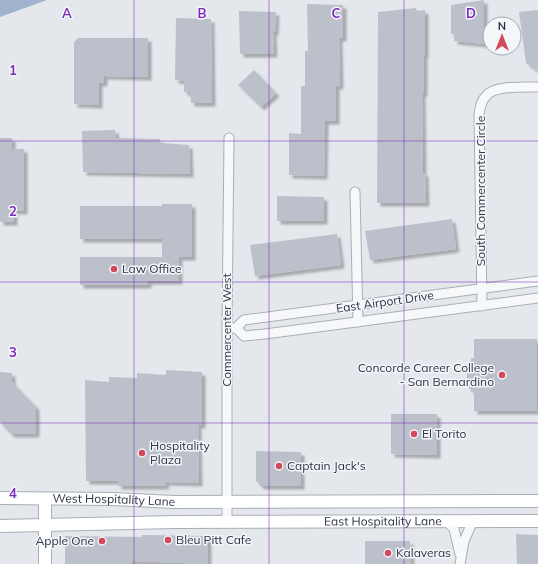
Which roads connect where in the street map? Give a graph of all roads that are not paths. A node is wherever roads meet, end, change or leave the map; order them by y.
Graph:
1 (538, 87) edge
2 (229, 138) dead end
3 (355, 192) dead end
4 (538, 281) edge
5 (482, 289) junction
6 (538, 298) edge
7 (357, 306) junction
8 (482, 306) junction
9 (358, 322) junction
10 (231, 328) junction
11 (0, 498) edge
12 (45, 499) junction
13 (538, 501) edge
14 (227, 502) junction
15 (447, 521) junction
16 (473, 521) junction
17 (538, 521) edge
18 (227, 522) junction
19 (45, 525) junction
20 (0, 526) edge
21 (460, 560) edge
22 (45, 564) edge

1 - 5 street, South Commercenter Circle
2 - 10 street, Commercenter West
3 - 7 street
4 - 5 street, East Airport Drive
5 - 7 street, East Airport Drive
5 - 8 street, South Commercenter Circle
6 - 8 street, East Airport Drive
7 - 9 street
7 - 10 street, East Airport Drive
8 - 9 street, East Airport Drive
9 - 10 street, East Airport Drive
10 - 14 street, Commercenter West
11 - 12 main road, West Hospitality Lane
12 - 14 main road, West Hospitality Lane
12 - 19 main road
13 - 14 main road, East Hospitality Lane
14 - 18 street, Commercenter West
15 - 16 main road, East Hospitality Lane
15 - 18 main road, East Hospitality Lane
15 - 21 street
16 - 17 main road, East Hospitality Lane
16 - 21 street
18 - 19 main road, West Hospitality Lane
19 - 20 main road, West Hospitality Lane
19 - 22 main road

